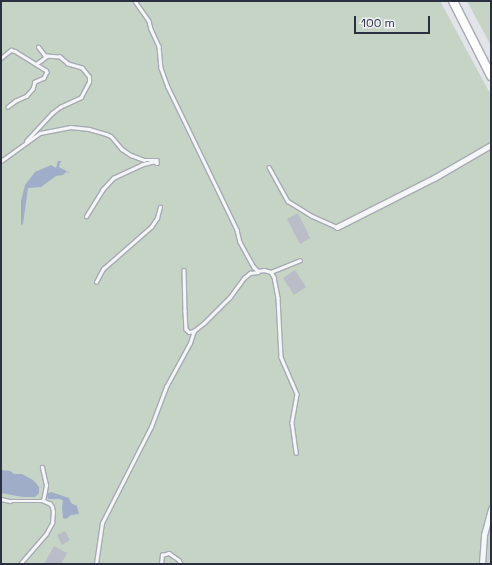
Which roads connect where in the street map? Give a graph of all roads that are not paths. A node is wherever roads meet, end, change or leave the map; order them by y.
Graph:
1 (135, 1) edge
2 (453, 1) edge
3 (38, 47) dead end
4 (48, 56) junction
5 (1, 58) edge
6 (36, 64) junction
7 (491, 76) edge
8 (8, 107) dead end
9 (24, 144) junction
10 (491, 146) edge
11 (1, 160) edge
12 (269, 167) dead end
13 (160, 207) dead end
14 (87, 216) dead end
15 (337, 227) joint
16 (300, 260) dead end
17 (184, 270) dead end
18 (258, 271) junction
19 (271, 272) junction
20 (96, 282) dead end
21 (194, 331) junction
22 (296, 453) dead end
23 (42, 467) dead end
24 (1, 499) edge
25 (43, 501) junction
26 (491, 508) edge
27 (20, 564) edge
28 (96, 564) edge
29 (161, 564) edge
30 (181, 564) edge
31 (482, 564) edge

1 - 18 lane
2 - 7 main road
3 - 4 lane
4 - 6 lane
4 - 9 lane
5 - 6 lane
6 - 8 lane
9 - 11 lane
9 - 14 lane
10 - 15 street
12 - 15 lane
13 - 20 lane
16 - 19 lane
17 - 21 lane
18 - 19 lane
18 - 21 lane
19 - 22 lane
21 - 28 lane
23 - 25 lane
24 - 25 lane
25 - 27 lane
26 - 31 street
29 - 30 lane

